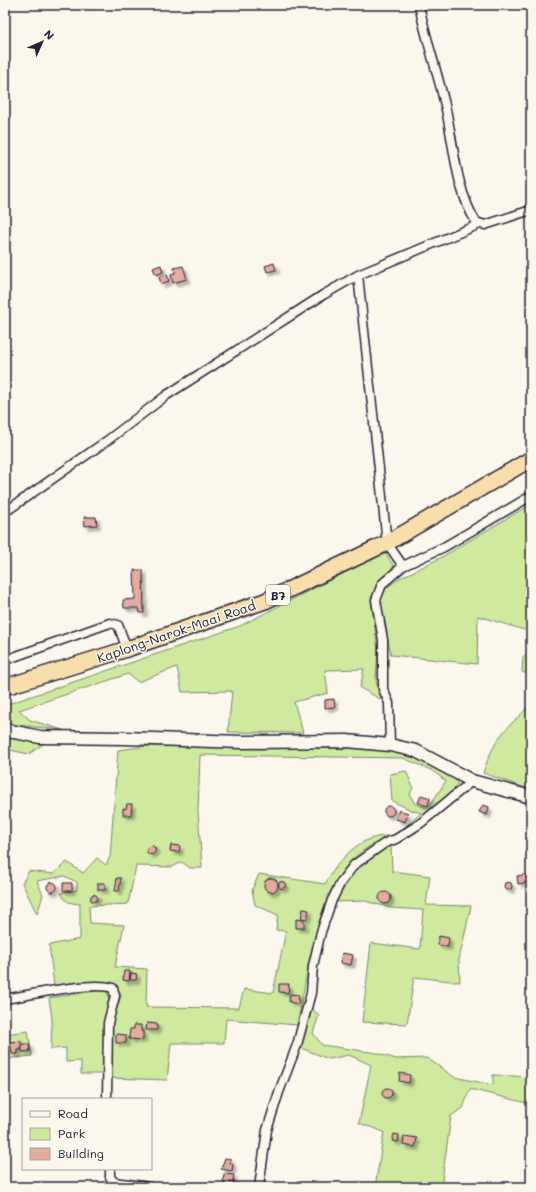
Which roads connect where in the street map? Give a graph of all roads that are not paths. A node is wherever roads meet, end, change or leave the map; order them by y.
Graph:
1 (419, 5) edge
2 (531, 210) edge
3 (480, 224) junction
4 (358, 275) junction
5 (531, 459) edge
6 (531, 496) edge
7 (5, 512) edge
8 (387, 543) junction
9 (402, 566) junction
10 (127, 649) junction
11 (5, 660) edge
12 (5, 687) edge
13 (5, 730) edge
14 (390, 745) junction
15 (472, 781) junction
16 (531, 797) edge
17 (5, 999) edge
18 (107, 1098) edge
19 (110, 1170) edge
20 (150, 1187) edge
21 (259, 1187) edge

1 - 3 street
2 - 3 street
3 - 4 street
4 - 7 street
4 - 8 street
5 - 8 highway, Kaplong-Narok-Maai Road / B7
6 - 9 street
8 - 9 street
8 - 10 highway, Kaplong-Narok-Maai Road / B7
9 - 14 street
10 - 11 street
10 - 12 highway, Kaplong-Narok-Maai Road / B7
13 - 14 street
14 - 15 street
15 - 16 street
15 - 21 street
17 - 18 street
19 - 20 street

